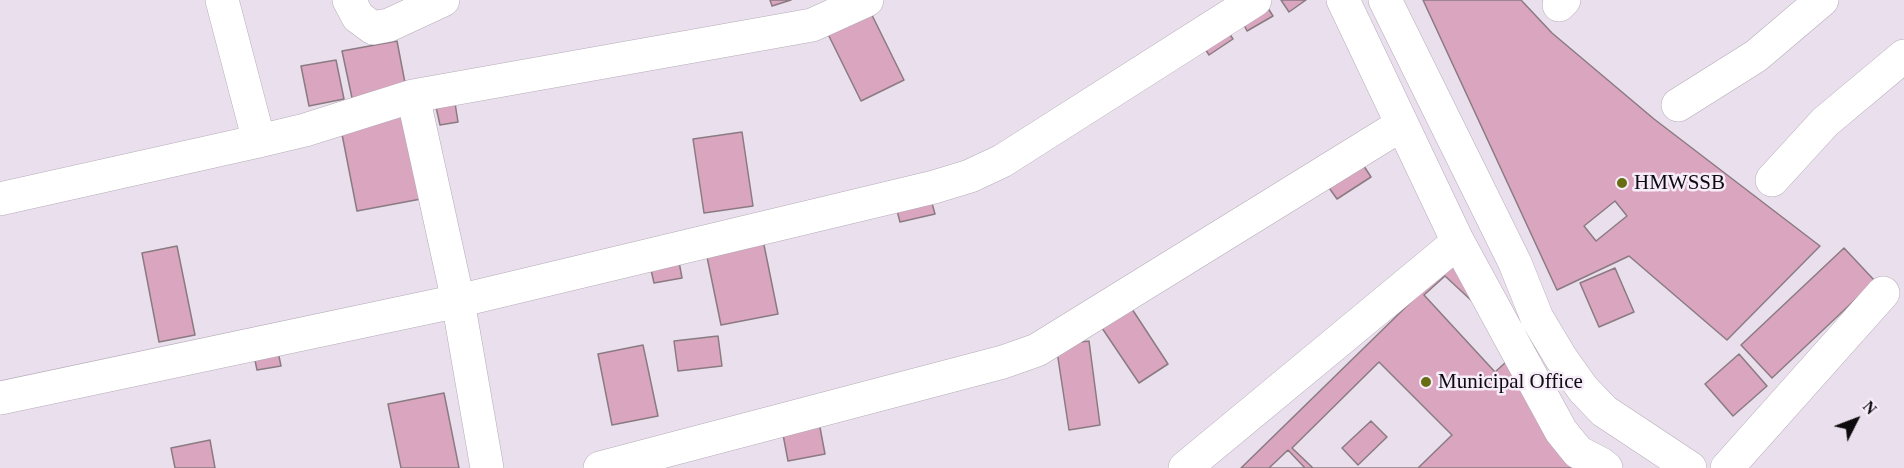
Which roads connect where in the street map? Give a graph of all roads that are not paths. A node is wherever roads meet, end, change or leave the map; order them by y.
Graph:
1 (222, 0) edge
2 (350, 0) edge
3 (443, 0) edge
4 (867, 0) edge
5 (1255, 0) edge
6 (1343, 0) edge
7 (1385, 0) edge
8 (1822, 0) edge
9 (1904, 56) edge
10 (413, 96) junction
11 (1678, 105) dead end
12 (1401, 125) junction
13 (259, 141) junction
14 (1772, 180) dead end
15 (0, 198) edge
16 (1458, 242) junction
17 (1883, 293) dead end
18 (458, 301) junction
19 (0, 398) edge
20 (1636, 431) junction
21 (1602, 466) edge
22 (487, 468) edge
23 (600, 468) edge
24 (1185, 468) edge
25 (1690, 468) edge
26 (1727, 468) edge

1 - 13 street
2 - 3 street
4 - 10 street
5 - 18 street
6 - 12 street
7 - 20 street
8 - 11 street
9 - 14 street
10 - 13 street
10 - 18 street
12 - 16 street
12 - 23 street
13 - 15 street
16 - 21 street
16 - 24 street
17 - 26 street
18 - 19 street
18 - 22 street
20 - 21 street
20 - 25 street

